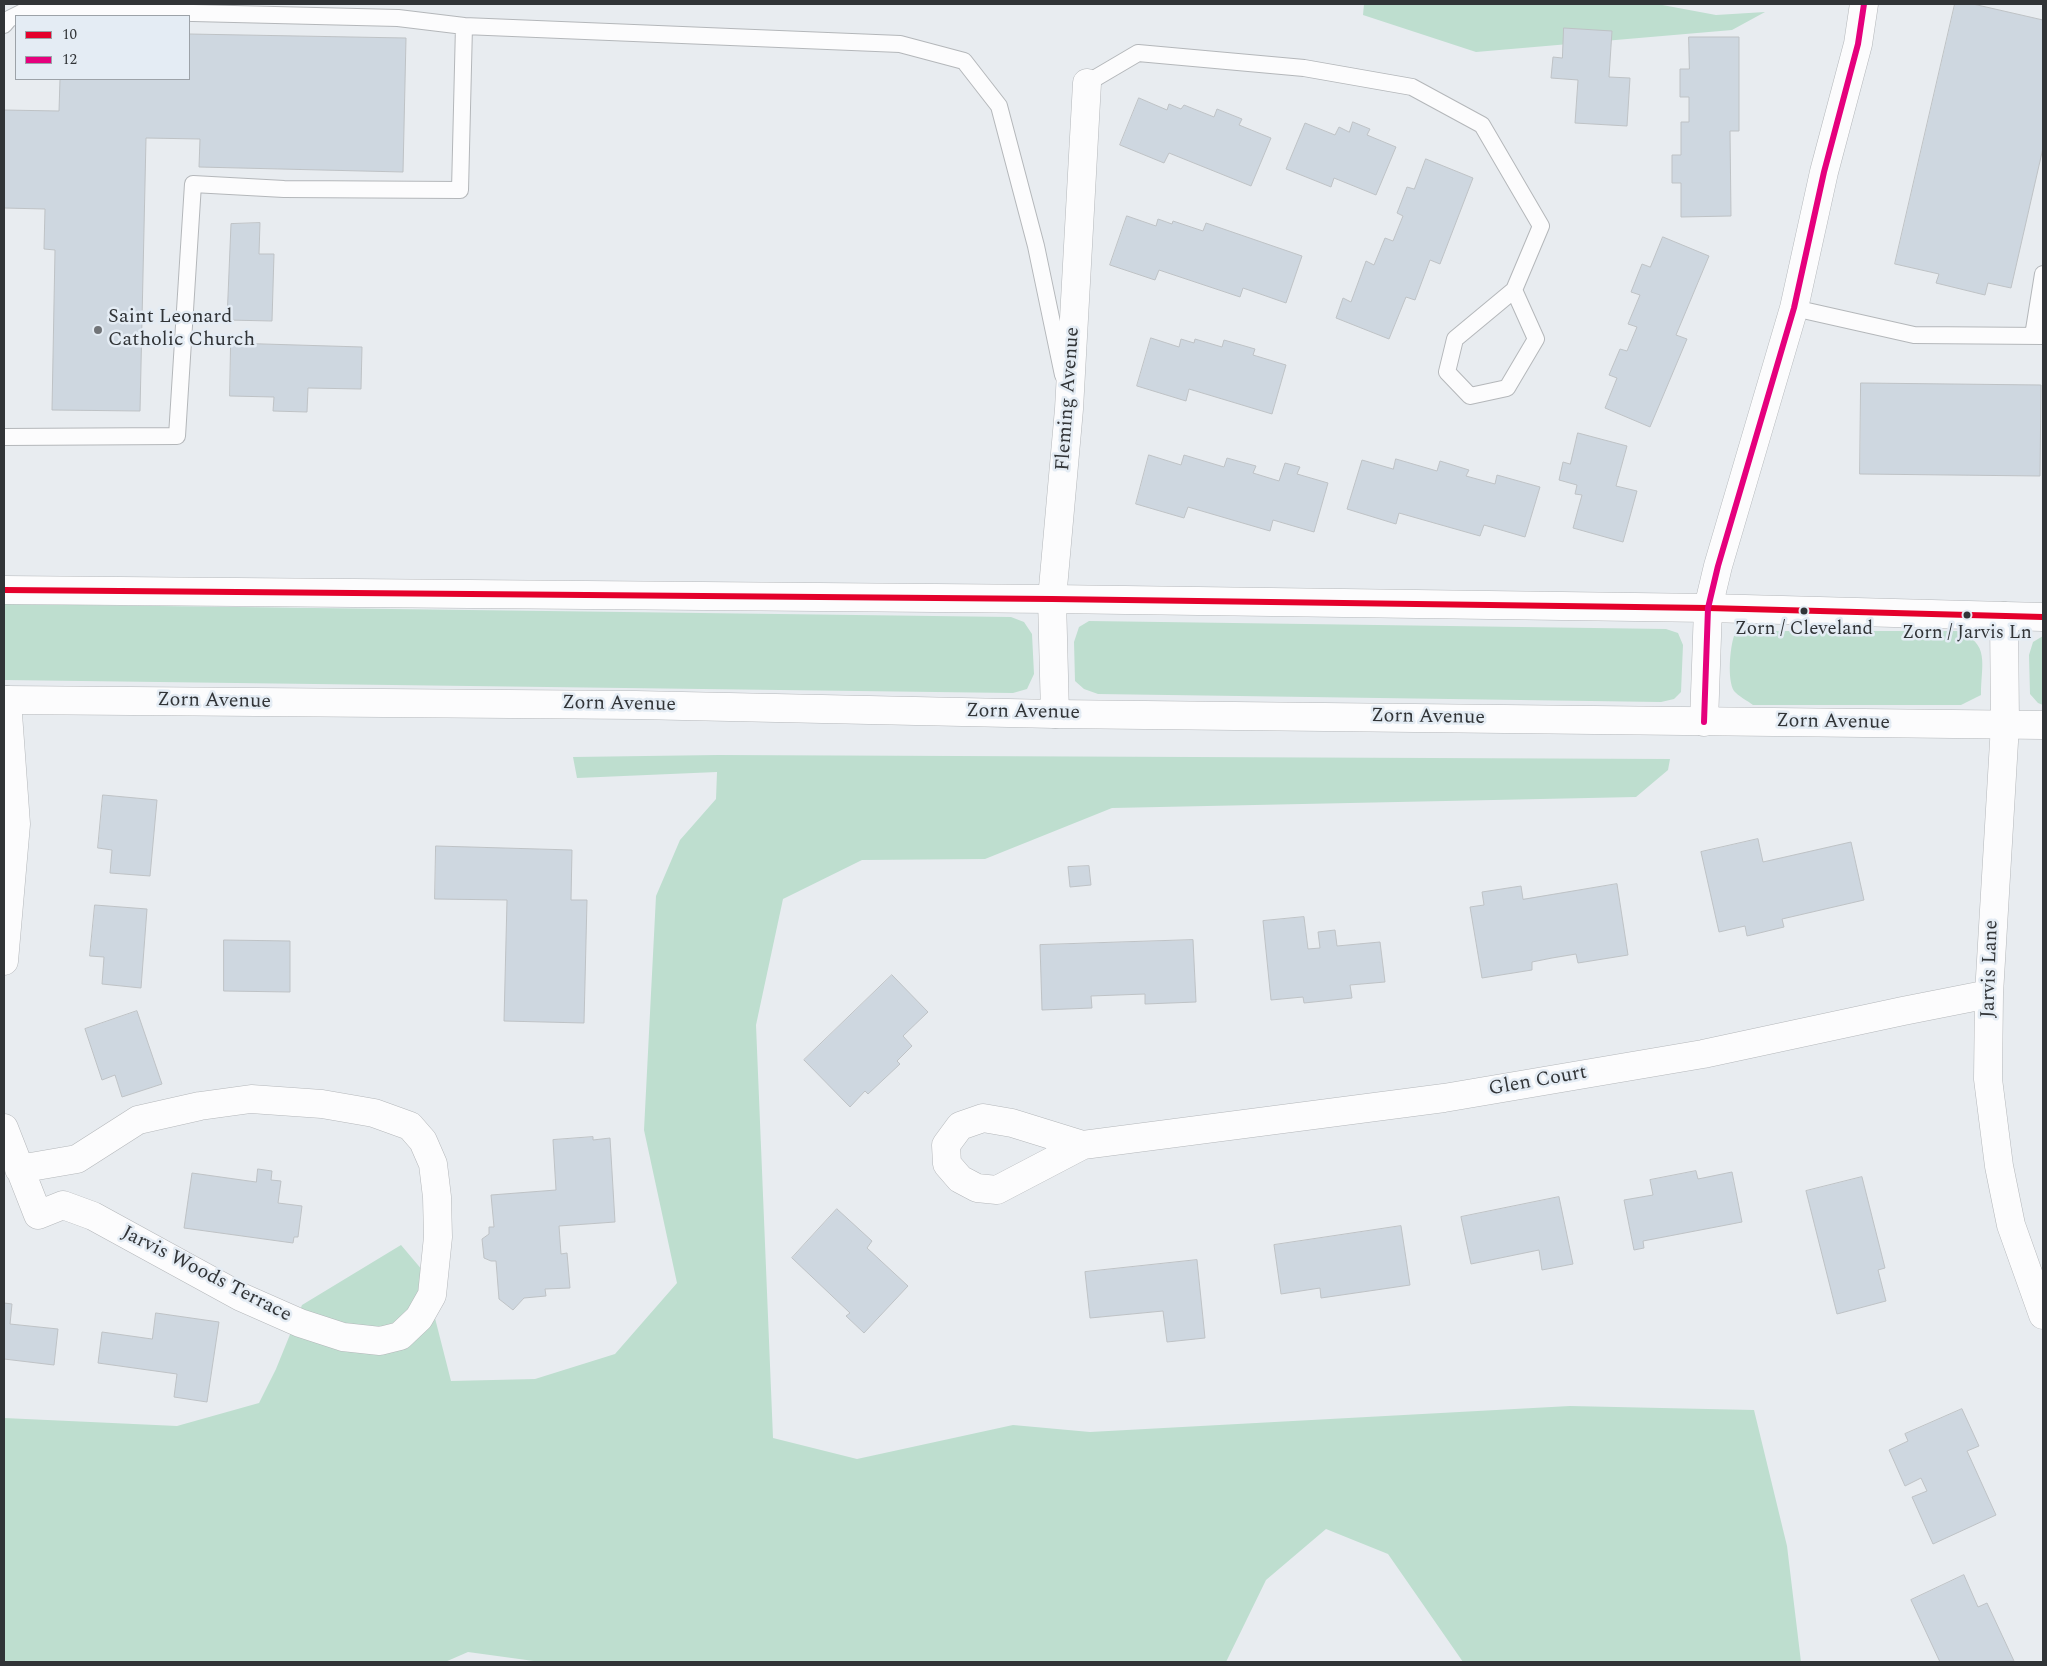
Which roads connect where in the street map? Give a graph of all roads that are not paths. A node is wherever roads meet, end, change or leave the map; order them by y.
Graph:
1 (1864, 4) edge
2 (16, 15) edge
3 (15, 16) edge
4 (4, 25) edge
5 (464, 26) junction
6 (1086, 83) joint
7 (2043, 274) edge
8 (1514, 290) junction
9 (1794, 308) junction
10 (2038, 336) edge
11 (1069, 409) junction
12 (4, 437) edge
13 (4, 590) edge
14 (1052, 599) junction
15 (1708, 608) junction
16 (2004, 616) junction
17 (2043, 617) edge
18 (5, 700) edge
19 (1055, 714) junction
20 (1704, 722) junction
21 (2005, 724) junction
22 (2043, 725) edge
23 (4, 961) edge
24 (1989, 994) junction
25 (4, 1128) edge
26 (1083, 1145) dead end
27 (18, 1169) junction
28 (2043, 1315) edge

1 - 9 street
2 - 5 lane
3 - 4 lane
5 - 11 lane
5 - 12 lane
6 - 8 lane
6 - 11 street, Fleming Avenue
7 - 10 lane
8 - 8 lane
9 - 10 lane
9 - 15 street
11 - 14 street, Fleming Avenue
13 - 14 street
14 - 15 street
14 - 19 street, Fleming Avenue
15 - 16 street
15 - 20 street
16 - 17 street
16 - 21 street, Jarvis Lane
18 - 19 street, Zorn Avenue
18 - 23 street
19 - 20 street, Zorn Avenue
20 - 21 street, Zorn Avenue
21 - 22 street, Zorn Avenue
21 - 24 street, Jarvis Lane
24 - 26 street, Glen Court
24 - 28 street, Jarvis Lane
25 - 27 street
27 - 27 street, Jarvis Woods Terrace

